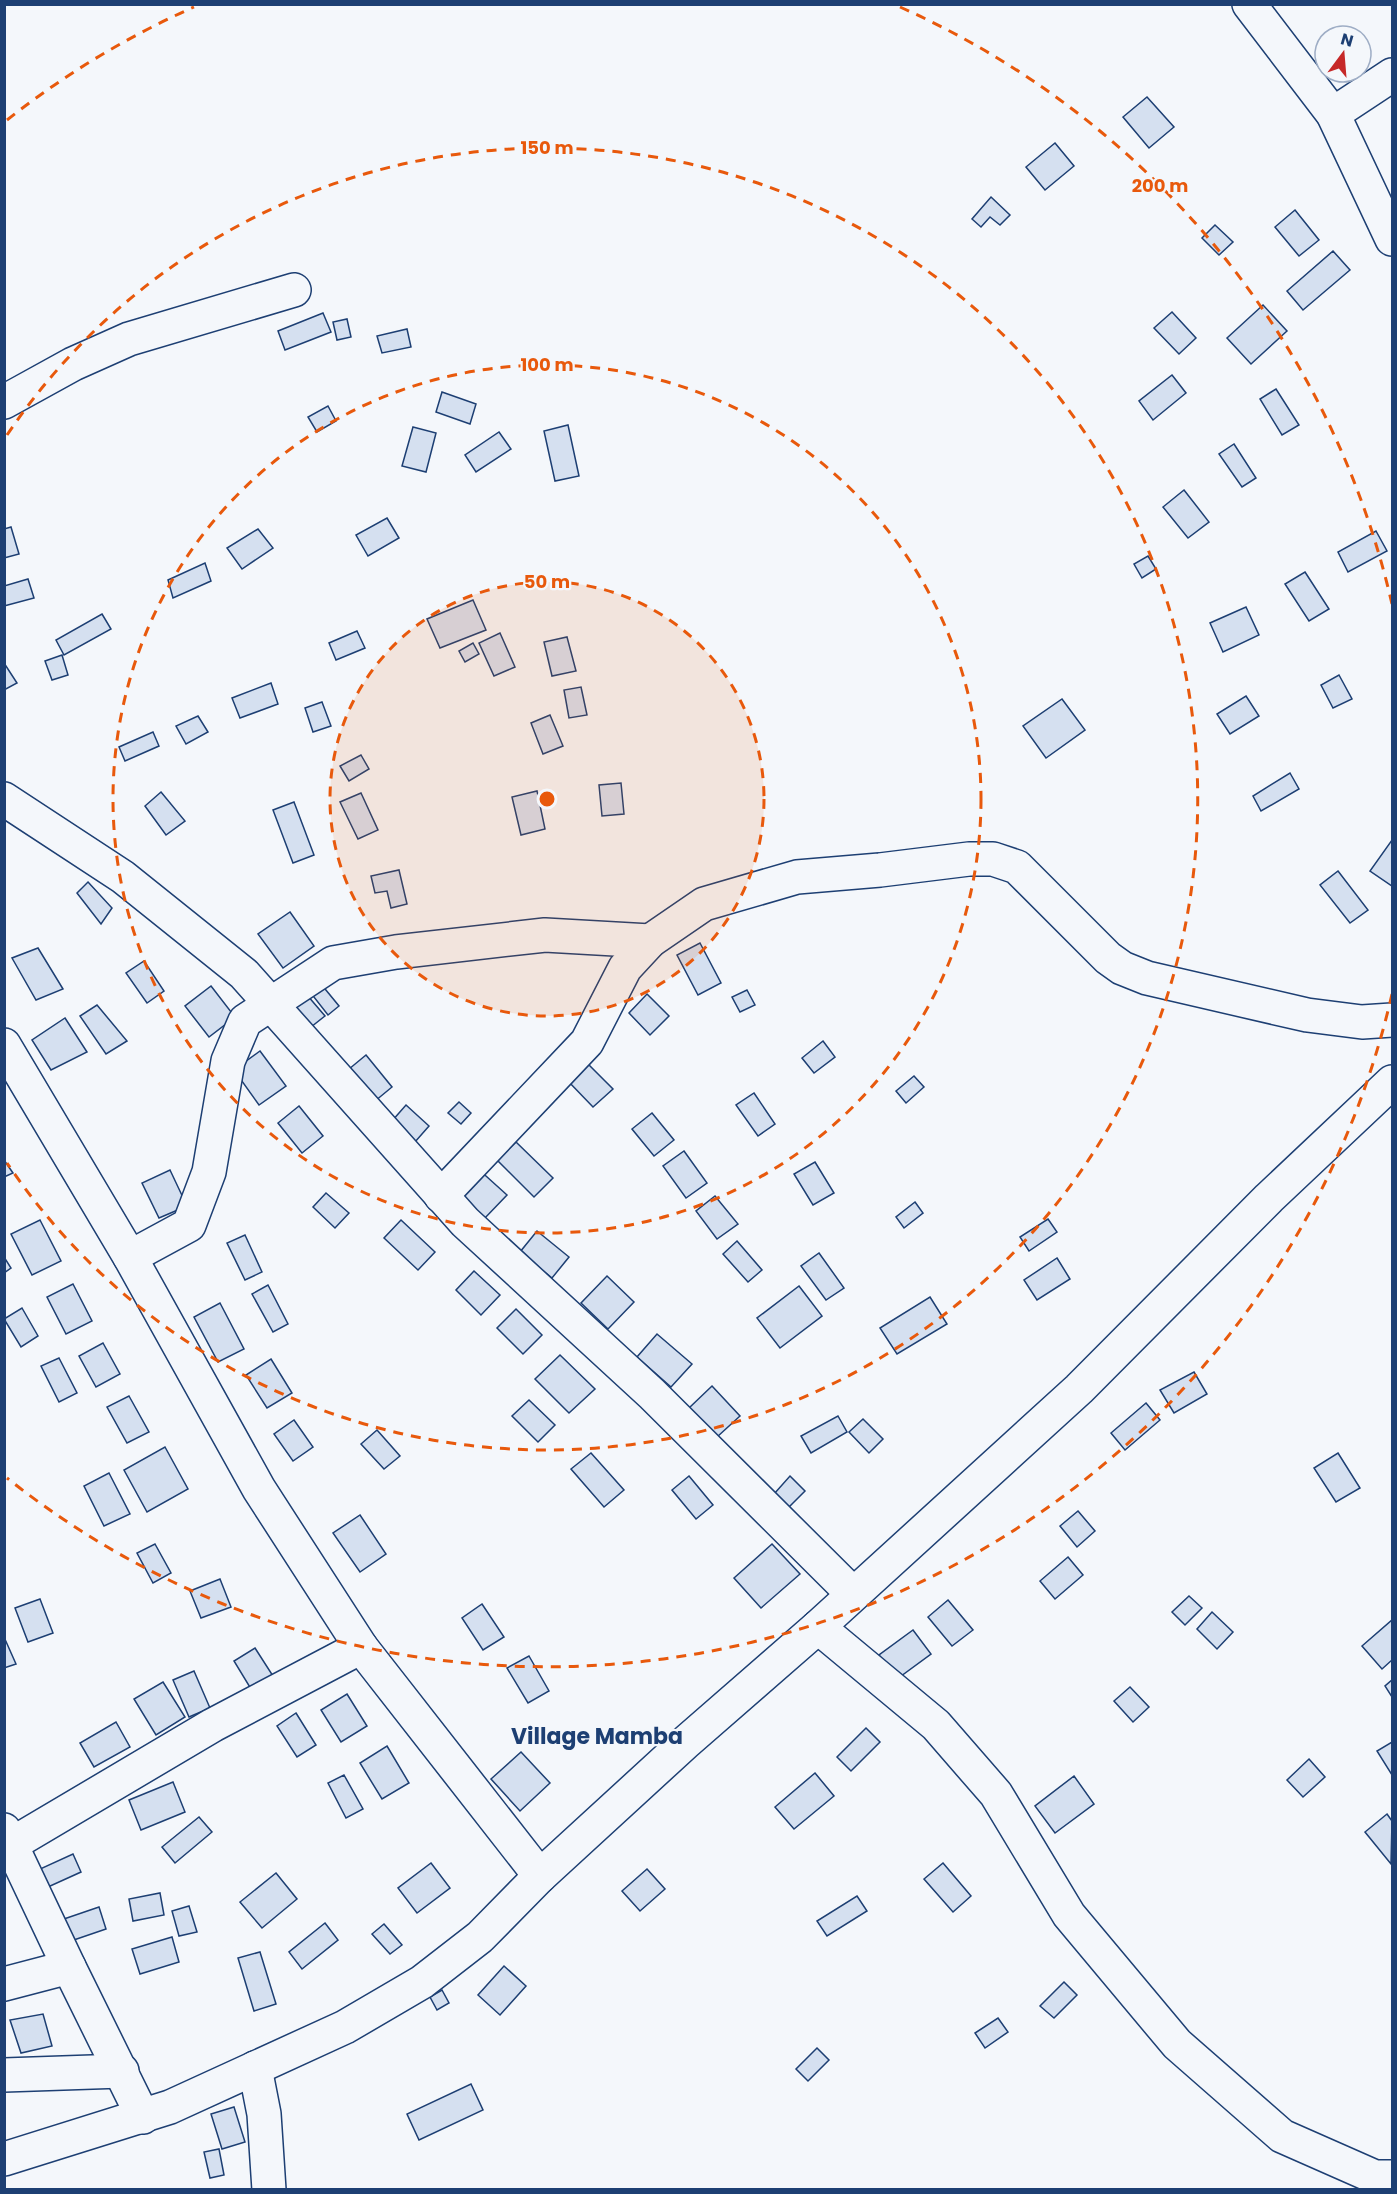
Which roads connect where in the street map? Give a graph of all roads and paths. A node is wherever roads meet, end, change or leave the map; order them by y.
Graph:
1 (1249, 4) edge
2 (1392, 75) edge
3 (1333, 114) junction
4 (1392, 239) edge
5 (294, 290) dead end
6 (4, 402) edge
7 (4, 799) edge
8 (650, 941) junction
9 (270, 1003) junction
10 (1392, 1020) edge
11 (4, 1045) edge
12 (1392, 1082) edge
13 (15, 1087) edge
14 (441, 1196) junction
15 (130, 1257) junction
16 (853, 1594) junction
17 (818, 1627) junction
18 (361, 1647) junction
19 (8, 1837) edge
20 (540, 1876) junction
21 (69, 1966) junction
22 (4, 1984) edge
23 (255, 2068) junction
24 (122, 2072) junction
25 (4, 2075) edge
26 (143, 2116) junction
27 (4, 2159) edge
28 (1392, 2177) edge
29 (269, 2190) edge

1 - 3 street
2 - 3 street
3 - 4 street
5 - 6 street
7 - 9 street
8 - 9 street
8 - 10 street
8 - 14 street
9 - 14 street
9 - 15 street
11 - 13 street
12 - 16 street
13 - 15 street
14 - 16 street
15 - 18 street
16 - 17 street
17 - 20 street
17 - 28 street
18 - 19 street
18 - 20 street
19 - 21 street
20 - 23 street
21 - 22 street
21 - 24 street
23 - 26 street
23 - 29 street
24 - 25 street
24 - 26 street
26 - 27 street

